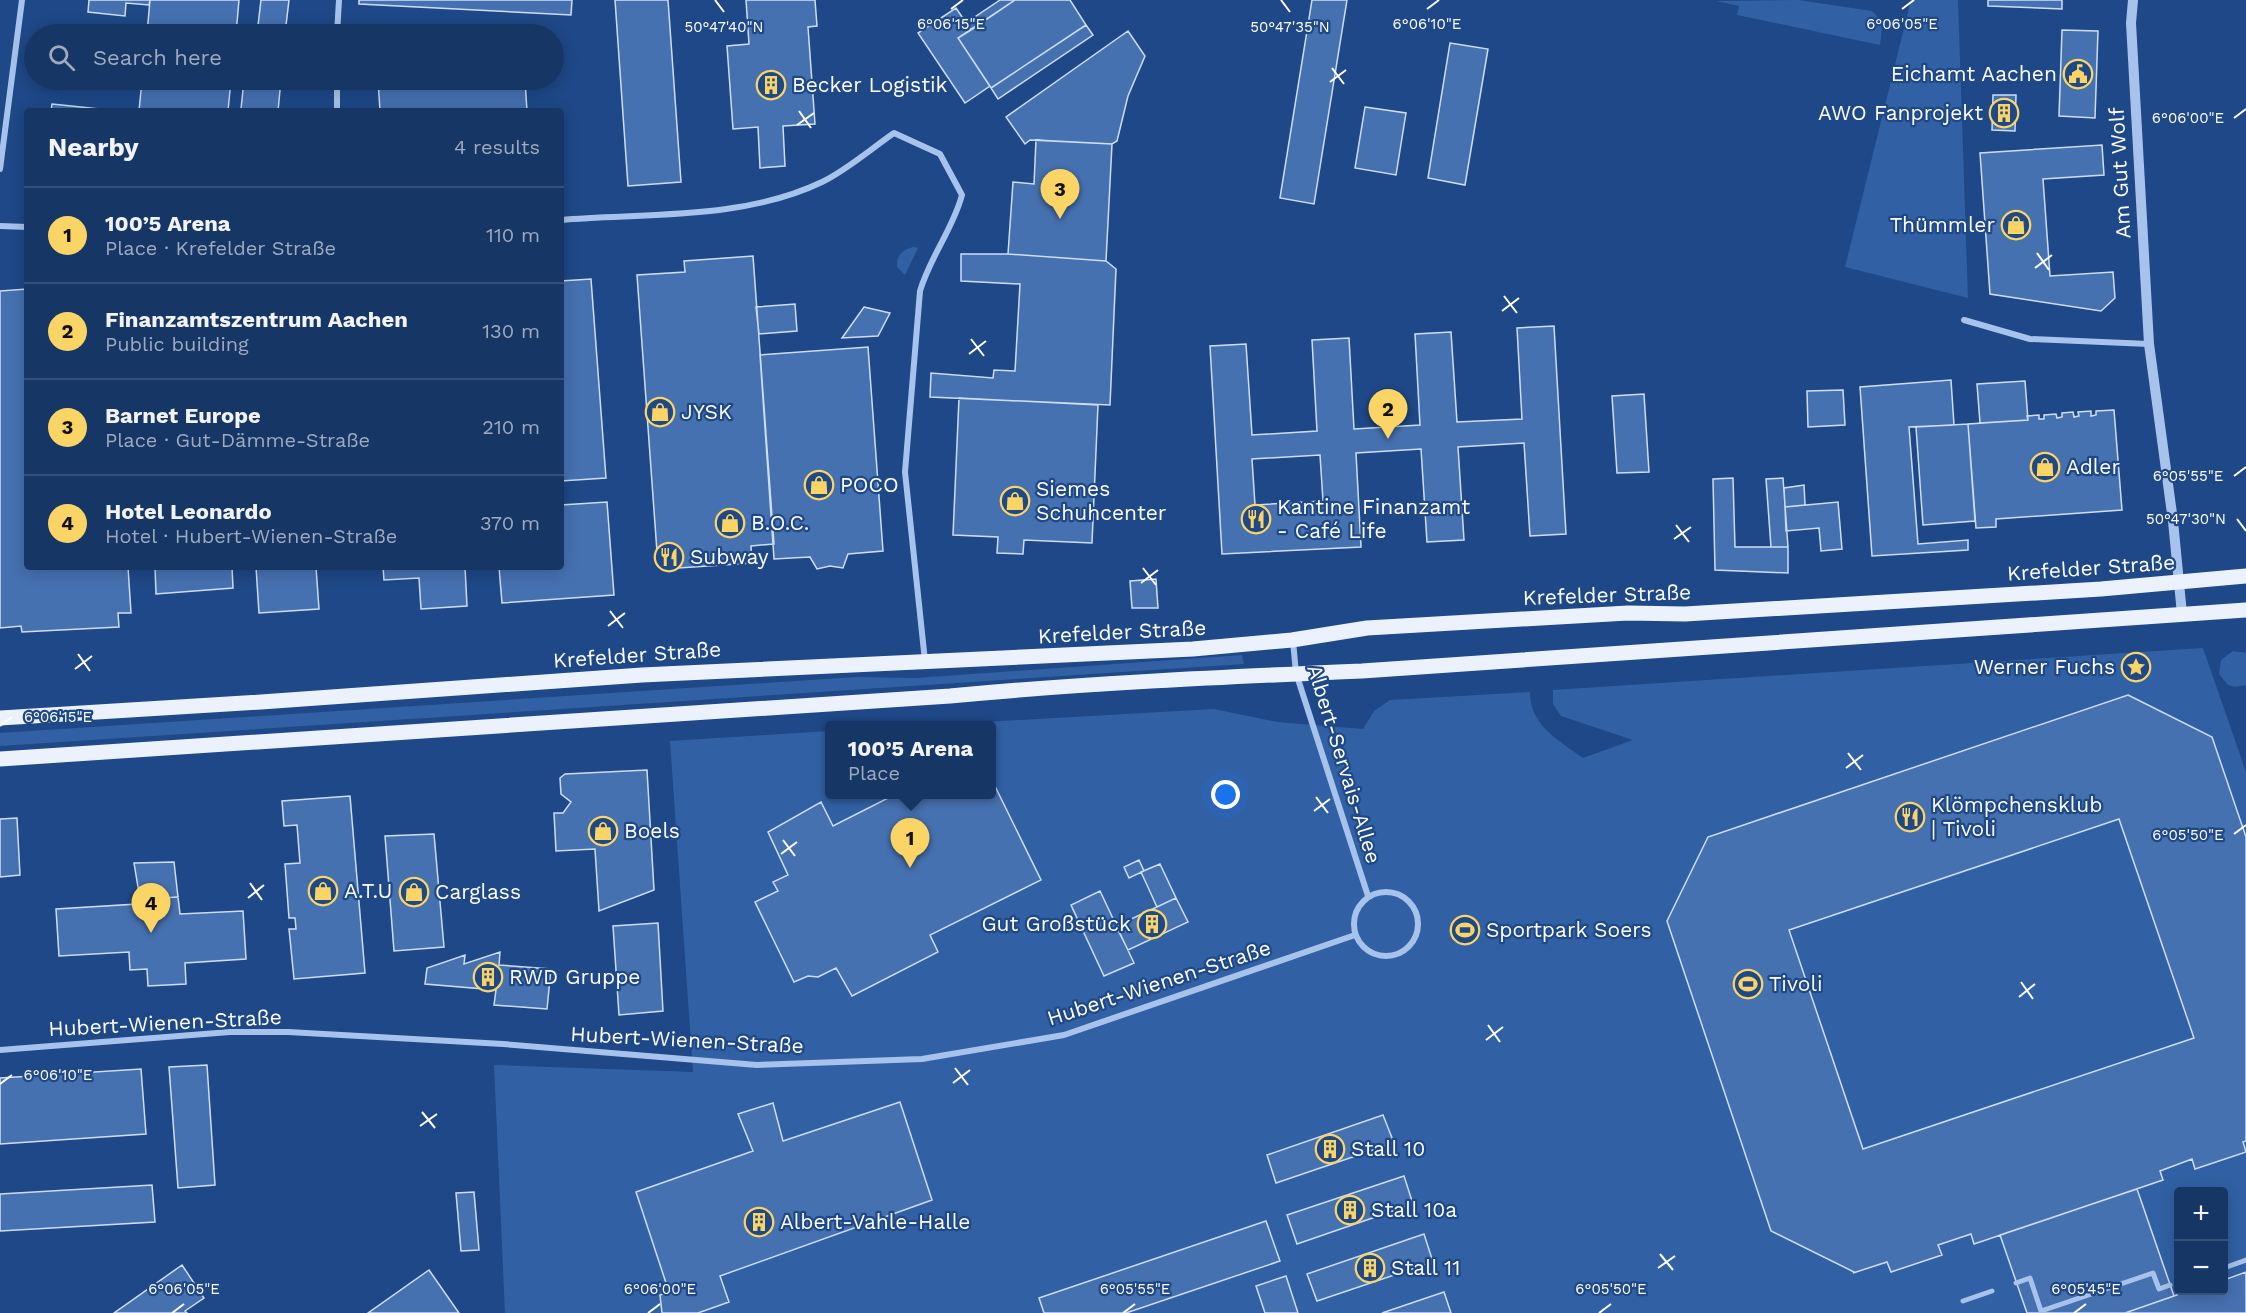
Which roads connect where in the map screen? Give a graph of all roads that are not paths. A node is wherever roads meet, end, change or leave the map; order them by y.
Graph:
1 (22, 0) edge
2 (339, 0) edge
3 (2133, 0) edge
4 (338, 24) edge
5 (337, 90) edge
6 (337, 108) edge
7 (0, 169) edge
8 (564, 220) edge
9 (0, 226) edge
10 (24, 227) edge
11 (1964, 320) dead end
12 (2148, 344) junction
13 (2246, 576) edge
14 (2179, 582) junction
15 (2246, 610) edge
16 (2182, 614) junction
17 (1292, 640) junction
18 (925, 663) junction
19 (1296, 674) junction
20 (0, 718) edge
21 (0, 759) edge
22 (1368, 896) junction
23 (1355, 935) junction
24 (0, 1050) edge
25 (2246, 1260) edge
26 (2228, 1266) edge
27 (2016, 1283) dead end
28 (2170, 1285) dead end
29 (1992, 1291) dead end
30 (1963, 1301) dead end

1 - 7 street
2 - 4 street
3 - 12 street, Am Gut Wolf
5 - 6 street
8 - 18 street
9 - 10 street
11 - 12 street
12 - 14 street, Am Gut Wolf
13 - 14 main road, Krefelder Straße
14 - 16 street, Am Gut Wolf
14 - 17 main road, Krefelder Straße
15 - 16 main road
16 - 19 main road
17 - 18 main road, Krefelder Straße
17 - 19 street, Albert-Servais-Allee
18 - 20 main road, Krefelder Straße
19 - 21 main road
19 - 22 street, Albert-Servais-Allee
22 - 23 street
22 - 23 street
23 - 24 street, Hubert-Wienen-Straße
25 - 26 street
27 - 28 street
29 - 30 street

